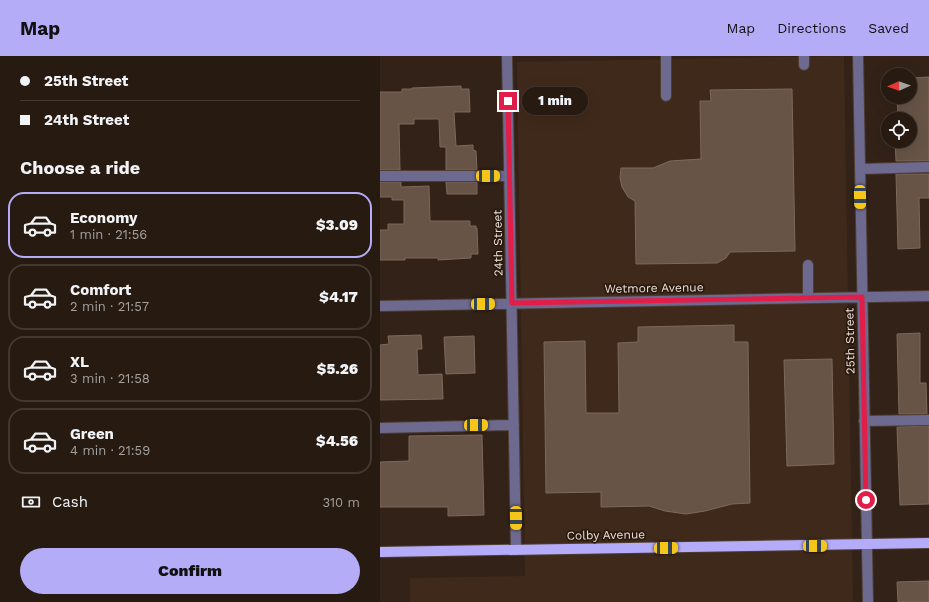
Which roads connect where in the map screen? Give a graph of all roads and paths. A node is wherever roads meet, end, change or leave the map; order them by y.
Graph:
1 (507, 56) edge
2 (666, 56) edge
3 (858, 56) edge
4 (666, 96) dead end
5 (929, 167) edge
6 (860, 169) junction
7 (380, 176) edge
8 (509, 176) junction
9 (808, 265) dead end
10 (929, 296) edge
11 (862, 297) junction
12 (808, 298) junction
13 (512, 303) junction
14 (380, 306) edge
15 (929, 420) edge
16 (864, 421) junction
17 (514, 424) junction
18 (380, 428) edge
19 (929, 543) edge
20 (866, 545) junction
21 (516, 550) junction
22 (380, 552) edge
23 (868, 602) edge

1 - 8 street, 24th Street
2 - 4 street
3 - 6 street, 25th Street
5 - 6 street
6 - 11 street, 25th Street
7 - 8 street
8 - 13 street, 24th Street
9 - 12 street
10 - 11 street, Wetmore Avenue
11 - 12 street, Wetmore Avenue
11 - 16 street, 25th Street
12 - 13 street, Wetmore Avenue
13 - 14 street, Wetmore Avenue
13 - 17 street, 24th Street
15 - 16 street
16 - 20 street, 25th Street
17 - 18 street
17 - 21 street, 24th Street
19 - 20 main road, Colby Avenue
20 - 21 main road, Colby Avenue
20 - 23 street, 25th Street
21 - 22 main road, Colby Avenue

